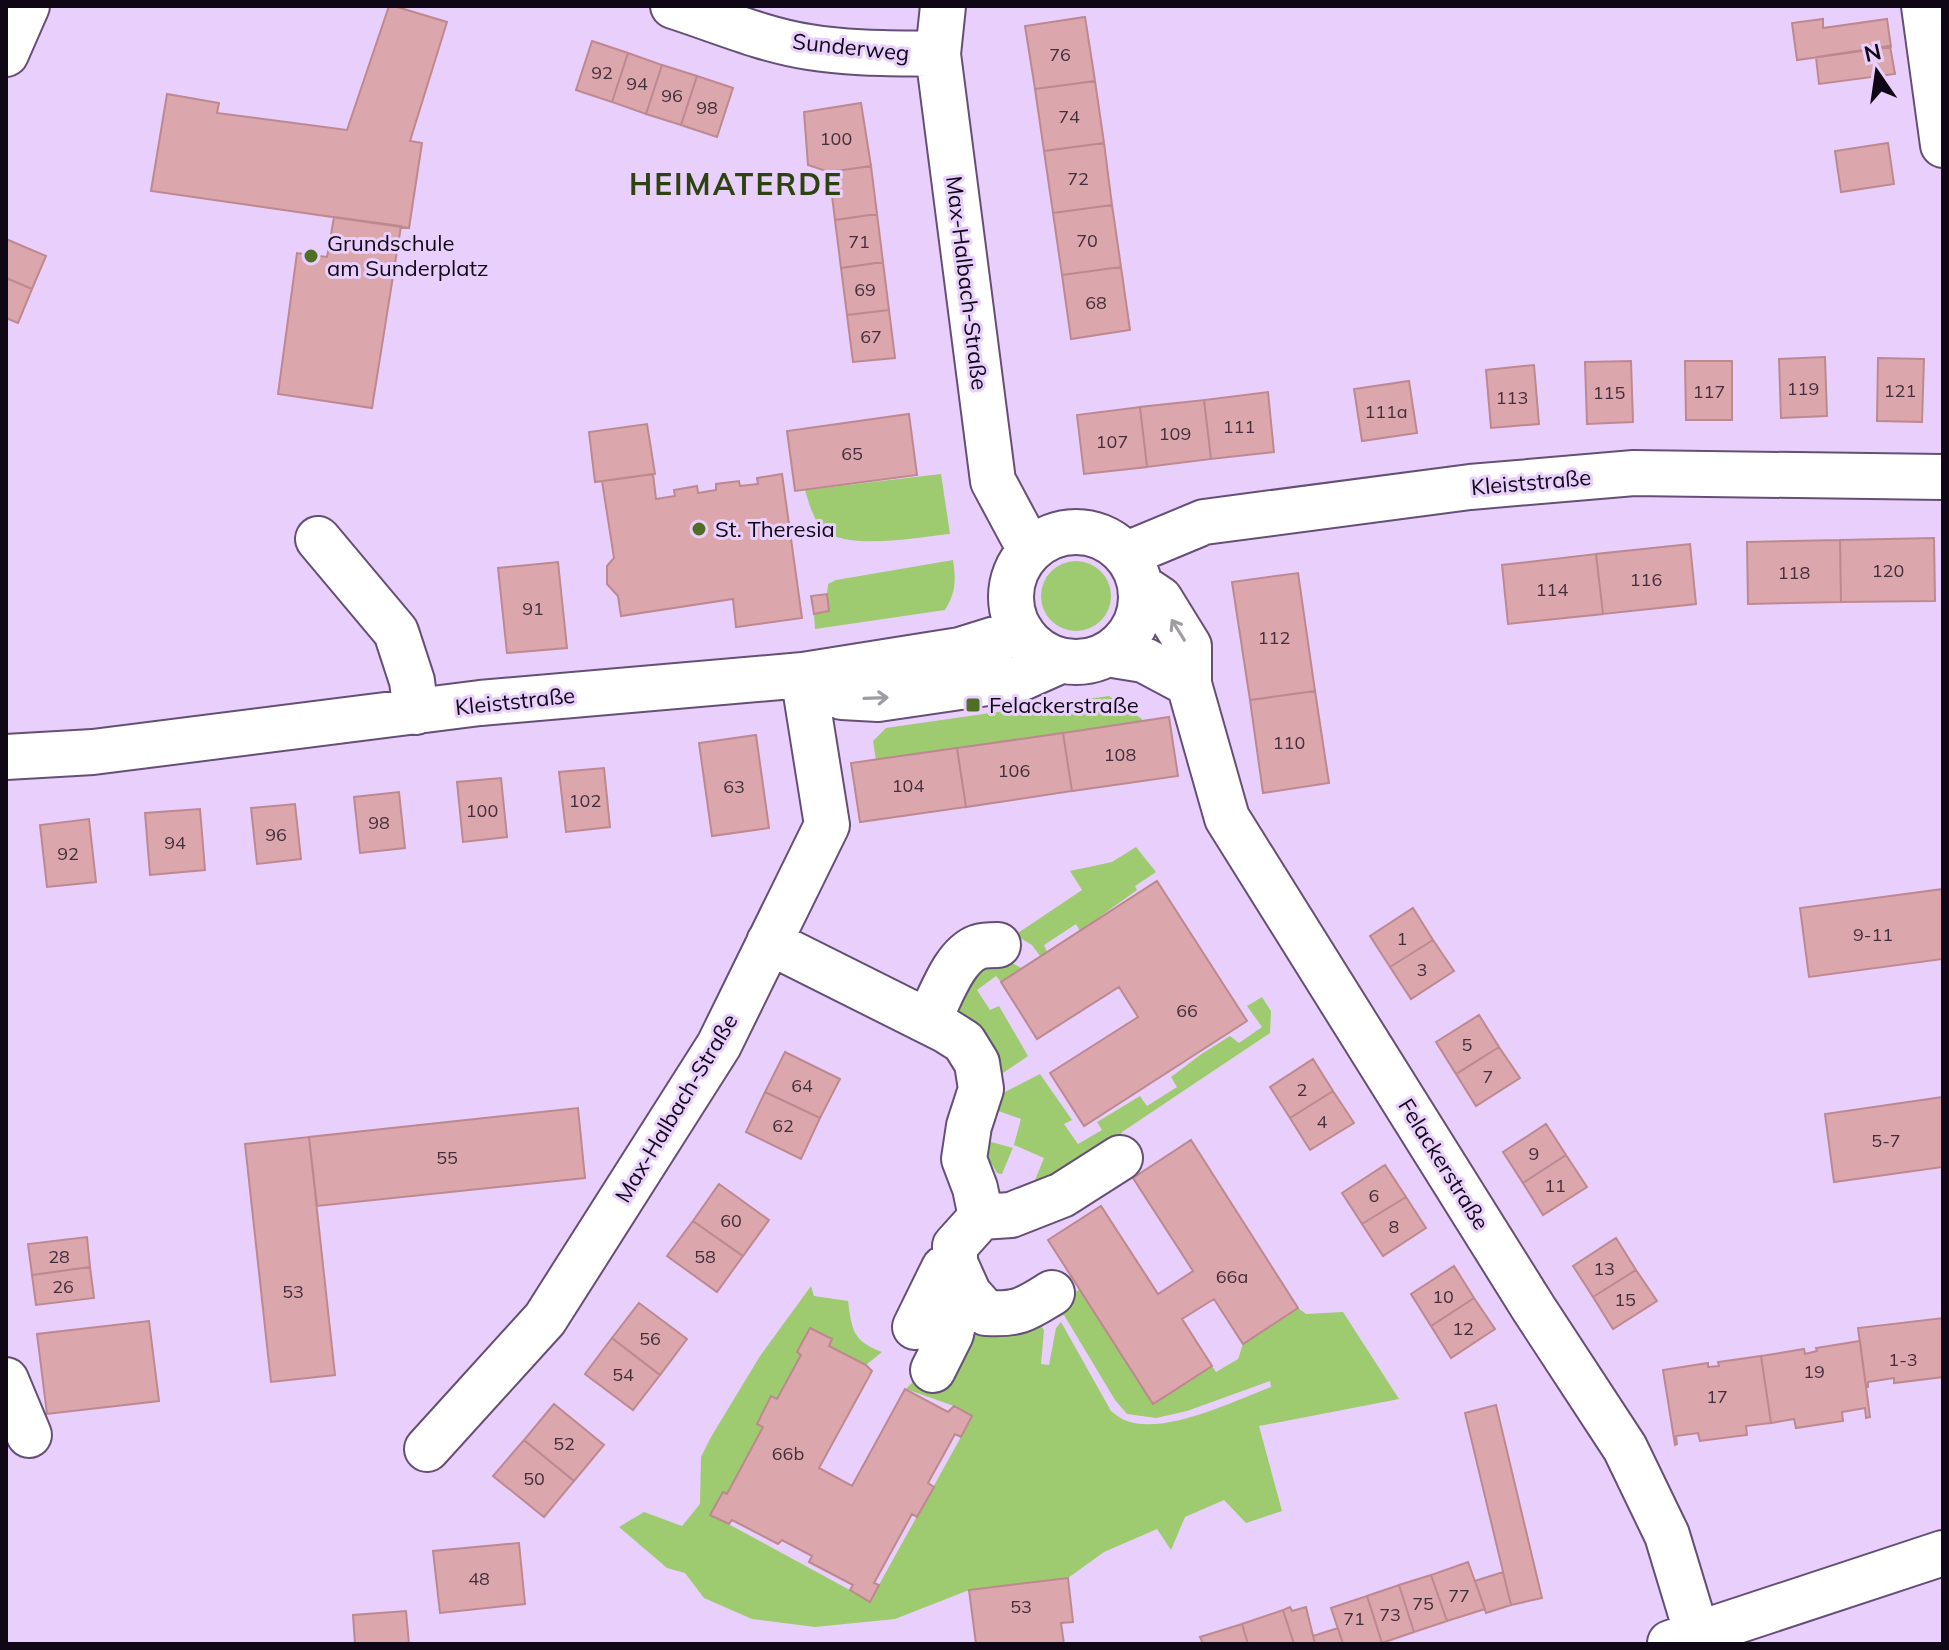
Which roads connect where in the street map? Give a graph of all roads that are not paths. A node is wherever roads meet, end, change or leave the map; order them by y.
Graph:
1 (27, 6) edge
2 (673, 6) edge
3 (943, 6) edge
4 (1924, 6) edge
5 (6, 54) edge
6 (938, 54) junction
7 (1943, 145) edge
8 (1943, 477) edge
9 (318, 539) dead end
10 (1030, 550) junction
11 (1135, 571) junction
12 (1021, 631) junction
13 (1113, 655) junction
14 (1058, 662) junction
15 (803, 675) junction
16 (1189, 684) junction
17 (416, 712) junction
18 (6, 757) edge
19 (769, 942) junction
20 (998, 945) dead end
21 (928, 1021) junction
22 (1120, 1158) dead end
23 (959, 1246) junction
24 (1052, 1293) dead end
25 (915, 1327) dead end
26 (933, 1370) dead end
27 (6, 1380) edge
28 (29, 1435) dead end
29 (427, 1449) dead end
30 (1943, 1553) edge
31 (1688, 1641) edge

1 - 5 street
2 - 6 street, Sunderweg
3 - 6 street, Max-Halbach-Straße
4 - 7 street
6 - 10 street, Max-Halbach-Straße
8 - 11 street, Kleiststraße
9 - 17 street
10 - 11 street
10 - 12 street
11 - 13 street
16 -> 11 street, Felackerstraße
12 - 14 street
12 - 15 street, Kleiststraße
13 - 14 street
13 - 16 street
15 -> 14 street
15 - 17 street, Kleiststraße
15 - 19 street, Max-Halbach-Straße
16 - 31 street, Felackerstraße
17 - 18 street, Kleiststraße
19 - 21 street
19 - 29 street, Max-Halbach-Straße
20 - 21 street
21 - 23 street
22 - 23 street
23 - 24 street
23 - 25 street
23 - 26 street
27 - 28 street
30 - 31 street

